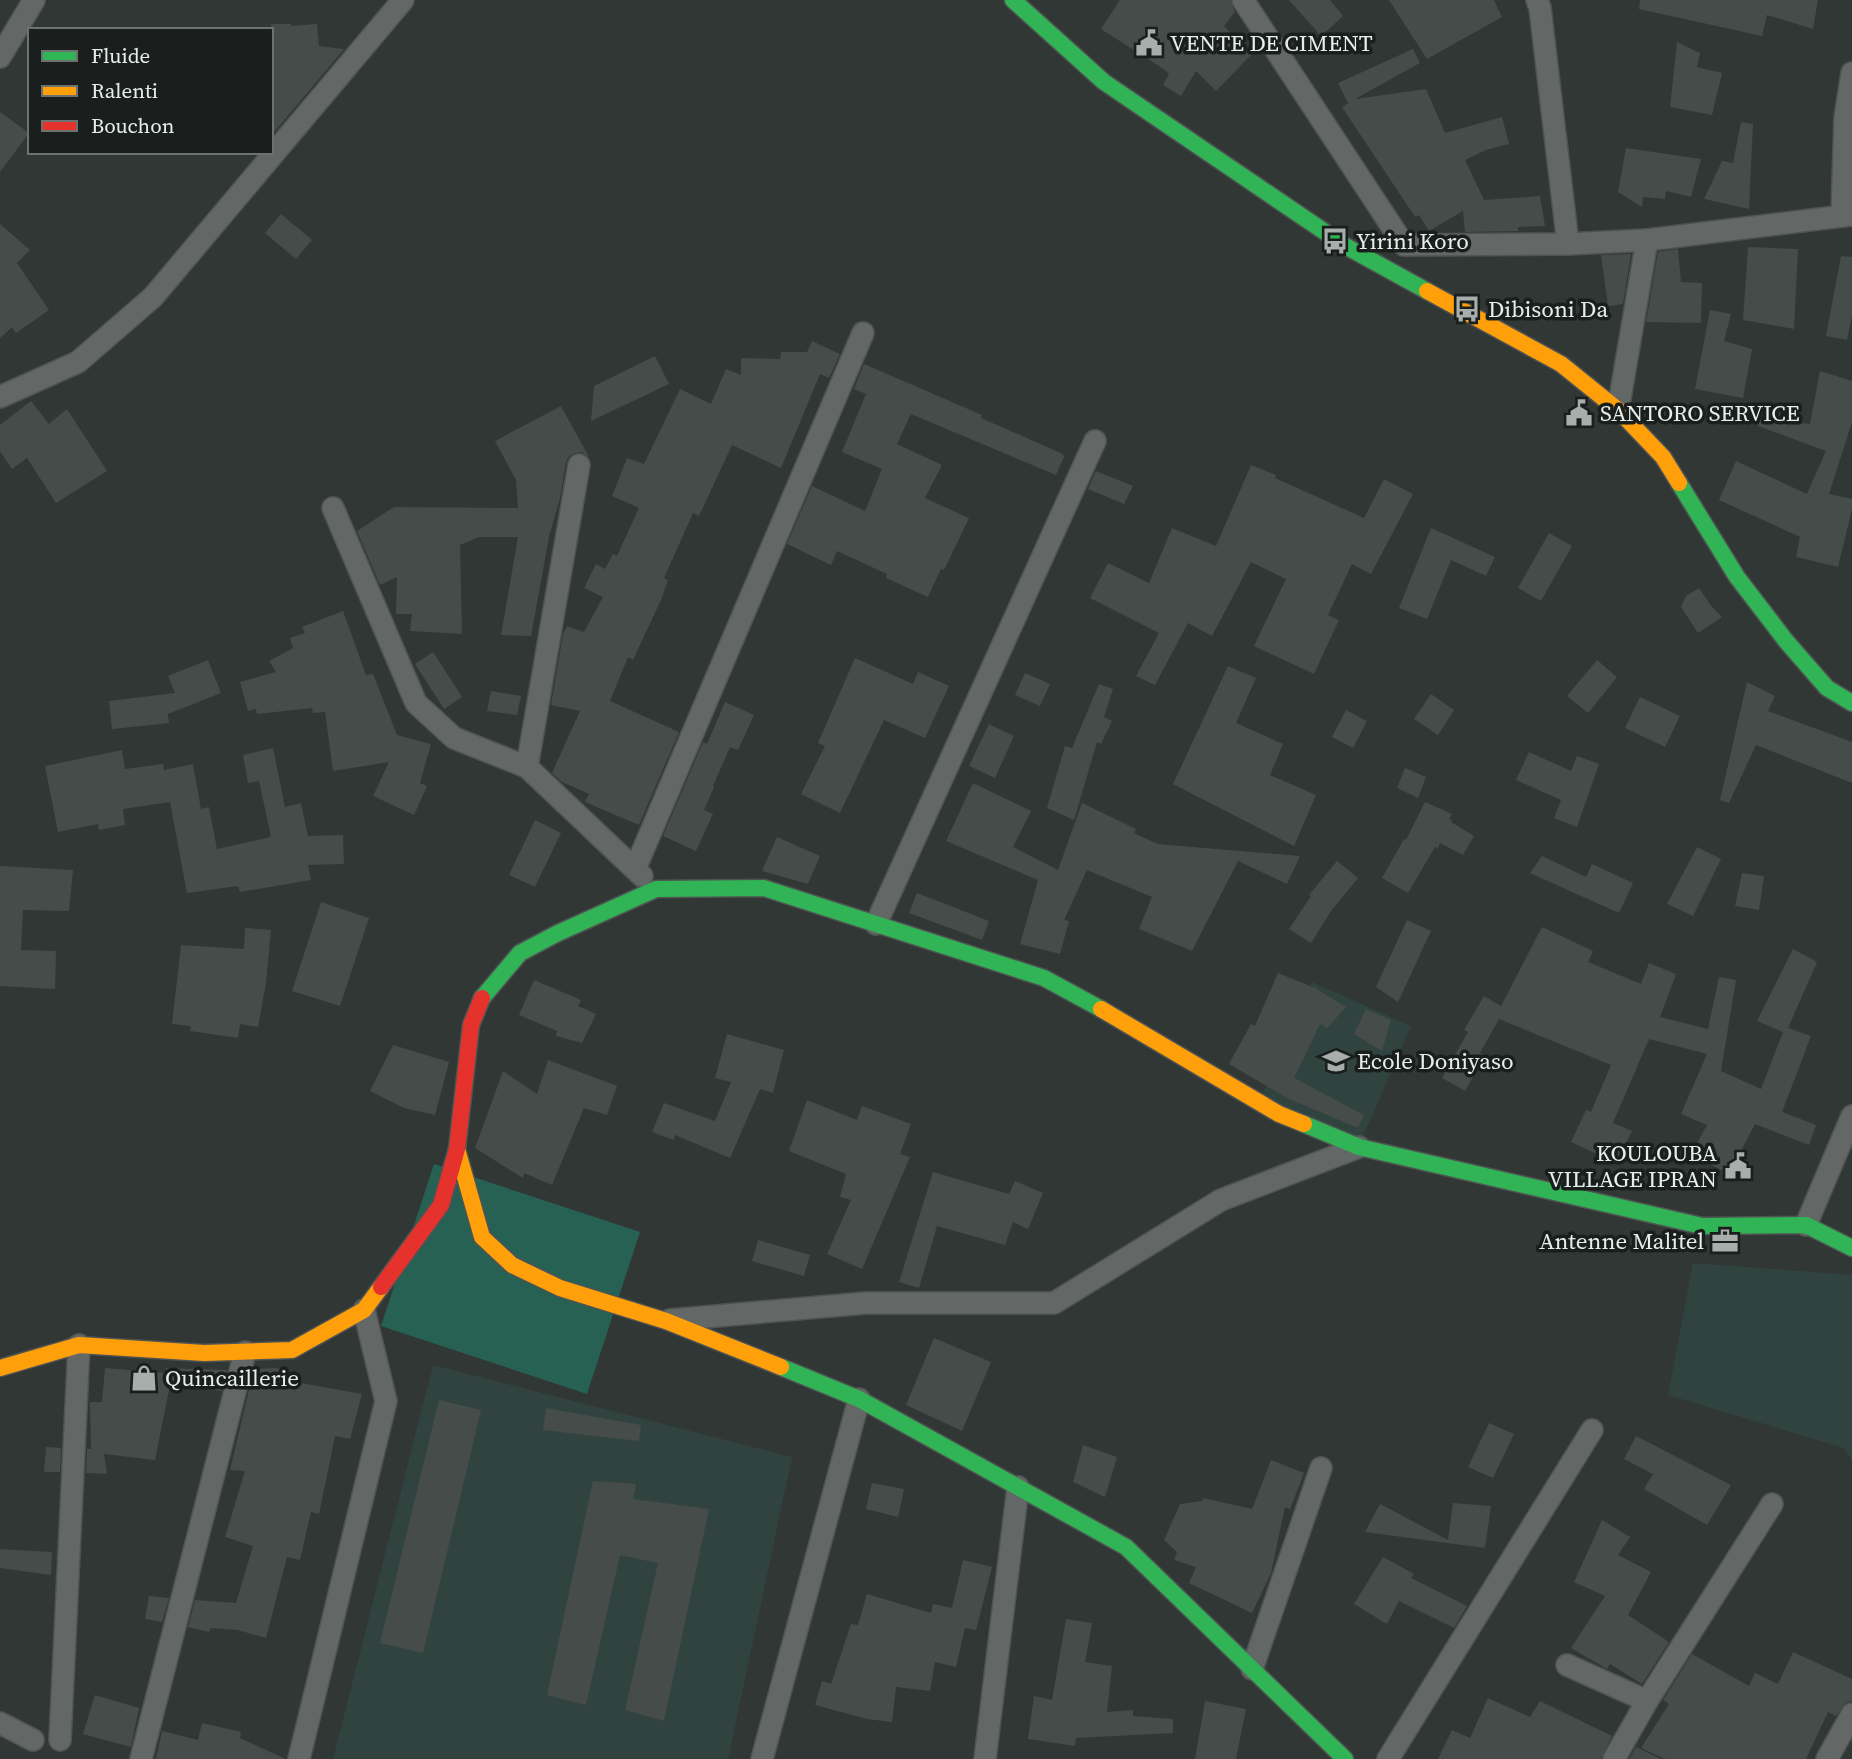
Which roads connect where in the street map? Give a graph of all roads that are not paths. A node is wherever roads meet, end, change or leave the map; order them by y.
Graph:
1 (34, 0) edge
2 (403, 0) edge
3 (1013, 0) edge
4 (1242, 0) edge
5 (1537, 0) edge
6 (0, 57) edge
7 (1852, 73) edge
8 (1847, 215) edge
9 (1647, 240) junction
10 (1568, 244) junction
11 (863, 333) dead end
12 (0, 397) edge
13 (1618, 410) junction
14 (1095, 440) dead end
15 (579, 465) dead end
16 (333, 508) dead end
17 (1852, 703) edge
18 (527, 767) junction
19 (635, 869) junction
20 (656, 889) junction
21 (876, 924) junction
22 (1852, 1116) edge
23 (1359, 1147) junction
24 (457, 1149) junction
25 (1806, 1225) junction
26 (1852, 1248) edge
27 (364, 1310) junction
28 (666, 1321) junction
29 (79, 1345) junction
30 (246, 1352) junction
31 (0, 1368) edge
32 (859, 1399) junction
33 (1592, 1430) dead end
34 (1321, 1468) dead end
35 (1018, 1487) junction
36 (1772, 1504) dead end
37 (1567, 1665) dead end
38 (1252, 1669) junction
39 (1647, 1701) junction
40 (1852, 1714) edge
41 (0, 1723) edge
42 (33, 1740) dead end
43 (60, 1740) dead end
44 (141, 1759) edge
45 (299, 1759) edge
46 (762, 1759) edge
47 (985, 1759) edge
48 (1345, 1759) edge
49 (1388, 1759) edge
50 (1614, 1759) edge
51 (1827, 1759) edge

1 - 6 street
2 - 12 street
3 - 13 street
4 - 10 street
5 - 10 street
7 - 8 street
8 - 9 street
9 - 10 street
9 - 13 street
11 - 19 street
13 - 17 street
14 - 21 street
15 - 18 street
16 - 18 street
18 - 19 street
19 - 20 street
20 - 21 street
20 - 24 street
21 - 23 street
22 - 25 street
23 - 25 street
23 - 28 street
24 - 27 street
24 - 28 street
25 - 26 street
27 - 30 street
27 - 45 street
28 - 32 street
29 - 30 street
29 - 31 street
29 - 43 street
30 - 44 street
32 - 35 street
32 - 46 street
33 - 49 street
34 - 38 street
35 - 38 street
35 - 47 street
36 - 39 street
37 - 39 street
38 - 48 street
39 - 50 street
40 - 51 street
41 - 42 street

